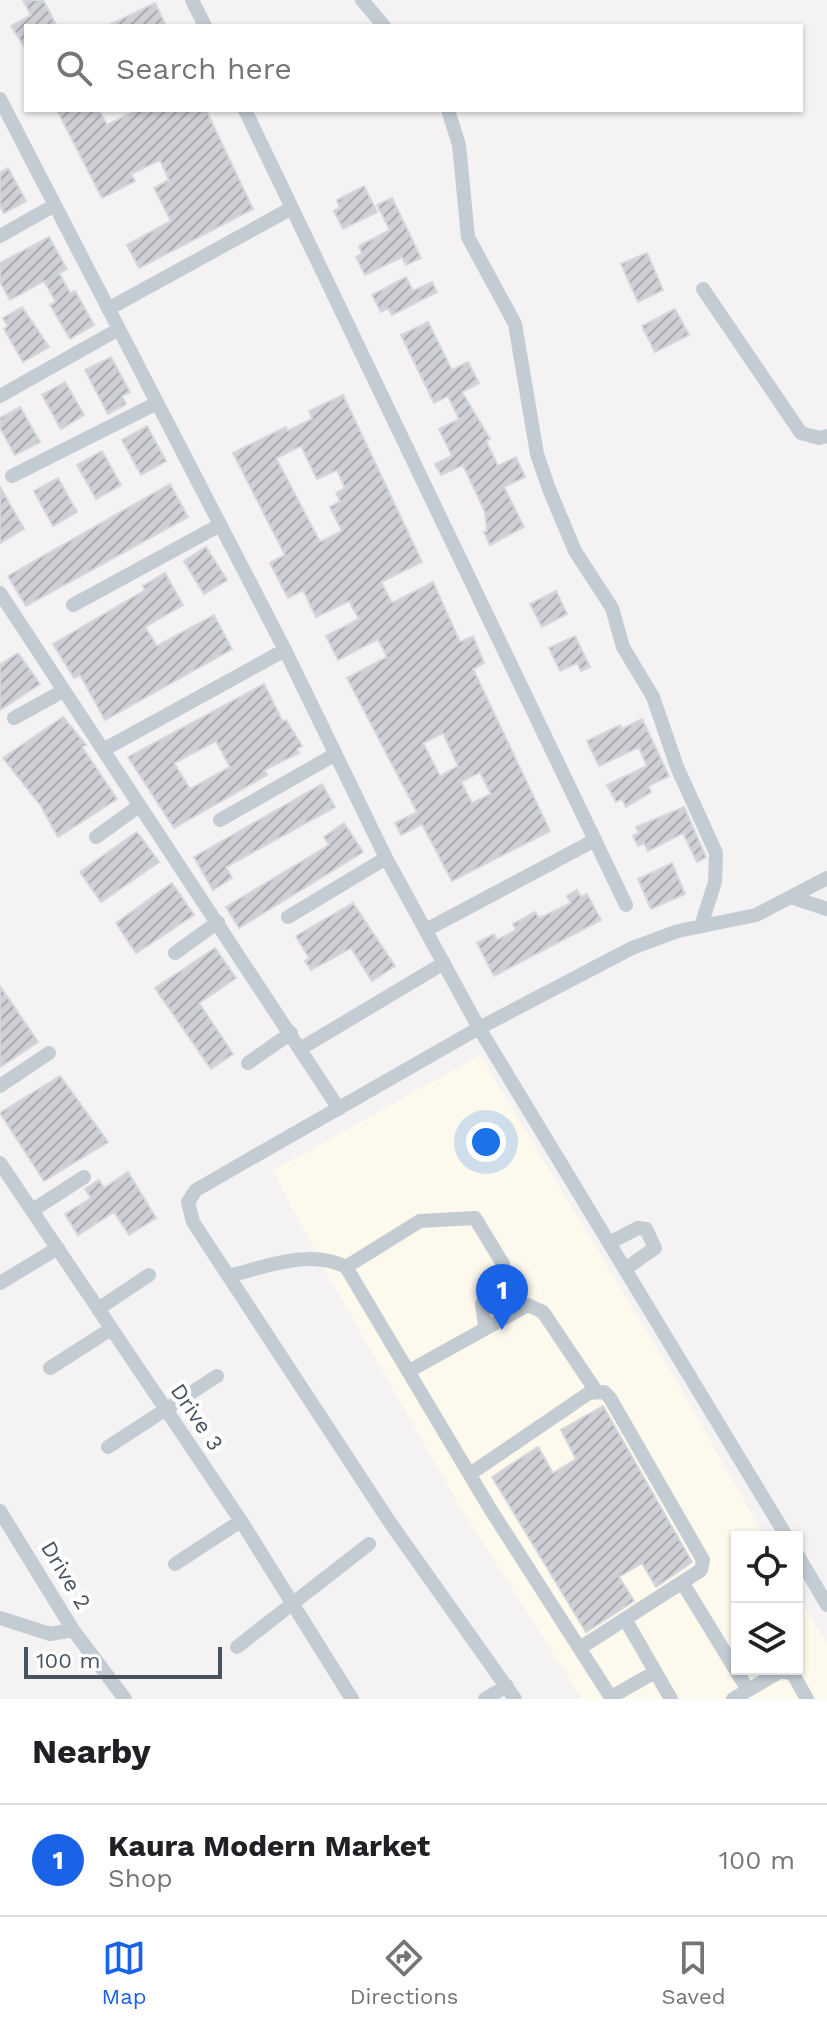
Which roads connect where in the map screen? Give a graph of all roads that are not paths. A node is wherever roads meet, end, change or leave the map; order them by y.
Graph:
1 (192, 0) edge
2 (362, 0) edge
3 (204, 24) edge
4 (382, 24) edge
5 (0, 99) edge
6 (246, 112) edge
7 (449, 112) edge
8 (55, 205) junction
9 (292, 208) junction
10 (0, 236) edge
11 (703, 289) dead end
12 (108, 309) junction
13 (119, 329) junction
14 (0, 396) edge
15 (157, 403) junction
16 (827, 436) edge
17 (12, 476) dead end
18 (220, 525) junction
19 (0, 593) edge
20 (73, 605) dead end
21 (285, 650) junction
22 (63, 691) junction
23 (14, 718) dead end
24 (105, 749) junction
25 (334, 755) junction
26 (139, 806) junction
27 (220, 820) dead end
28 (96, 837) dead end
29 (595, 840) junction
30 (386, 858) junction
31 (827, 878) edge
32 (794, 898) junction
33 (626, 905) dead end
34 (827, 909) edge
35 (288, 917) dead end
36 (218, 922) junction
37 (701, 926) junction
38 (426, 930) junction
39 (175, 953) dead end
40 (444, 963) junction
41 (479, 1028) junction
42 (291, 1033) junction
43 (300, 1049) junction
44 (49, 1053) dead end
45 (248, 1063) dead end
46 (0, 1086) edge
47 (339, 1109) junction
48 (0, 1163) edge
49 (84, 1177) dead end
50 (33, 1210) junction
51 (609, 1243) junction
52 (58, 1248) junction
53 (346, 1267) junction
54 (625, 1269) junction
55 (149, 1275) dead end
56 (228, 1276) junction
57 (0, 1283) edge
58 (98, 1309) junction
59 (485, 1326) junction
60 (111, 1329) junction
61 (50, 1368) dead end
62 (409, 1371) junction
63 (217, 1376) dead end
64 (596, 1391) junction
65 (165, 1409) junction
66 (108, 1447) dead end
67 (470, 1474) junction
68 (0, 1511) edge
69 (241, 1521) junction
70 (783, 1531) edge
71 (369, 1544) dead end
72 (175, 1564) dead end
73 (803, 1564) edge
74 (682, 1582) junction
75 (292, 1605) junction
76 (827, 1605) edge
77 (0, 1618) edge
78 (625, 1619) junction
79 (73, 1630) junction
80 (237, 1647) dead end
81 (580, 1648) junction
82 (655, 1672) junction
83 (748, 1690) junction
84 (511, 1692) edge
85 (611, 1698) edge
86 (125, 1699) edge
87 (352, 1699) edge
88 (485, 1699) edge
89 (671, 1699) edge
90 (733, 1699) edge
91 (807, 1699) edge

1 - 3 street
2 - 4 street
5 - 8 street
6 - 9 street
7 - 37 street
8 - 10 street
8 - 12 street
9 - 12 street
9 - 29 street
11 - 16 street
12 - 13 street
13 - 14 street
13 - 15 street
15 - 17 street
15 - 18 street
18 - 20 street
18 - 21 street
19 - 22 street
21 - 24 street
21 - 25 street
22 - 23 street
22 - 24 street
24 - 26 street
25 - 27 street
25 - 30 street
26 - 28 street
26 - 36 street
29 - 33 street
29 - 38 street
30 - 35 street
30 - 38 street
31 - 32 street
32 - 34 street
32 - 37 street
36 - 39 street
36 - 42 street
37 - 41 street
38 - 40 street
40 - 41 street
40 - 43 street
41 - 47 street
41 - 51 street
42 - 43 street
42 - 45 street
43 - 47 street
44 - 46 street
47 - 56 street
48 - 50 street, Drive 3
49 - 50 street
50 - 52 street, Drive 3
51 - 54 street
51 - 54 street
52 - 57 street
52 - 58 street, Drive 3
53 - 56 street
53 - 59 street
53 - 62 street
54 - 70 street
55 - 58 street
56 - 84 street
58 - 60 street, Drive 3
59 - 62 street
59 - 64 street
60 - 61 street
60 - 65 street, Drive 3
62 - 67 street
63 - 65 street
64 - 67 street
64 - 74 street
65 - 66 street
65 - 69 street, Drive 3
67 - 81 street
68 - 79 street, Drive 2
69 - 72 street
69 - 75 street, Drive 3
71 - 75 street
73 - 76 street
74 - 78 street
74 - 83 street
75 - 80 street
75 - 87 street, Drive 3
77 - 79 street
78 - 81 street
78 - 82 street
79 - 86 street, Drive 2
81 - 85 street
82 - 85 street
82 - 89 street
83 - 90 street
83 - 91 street
84 - 88 street

